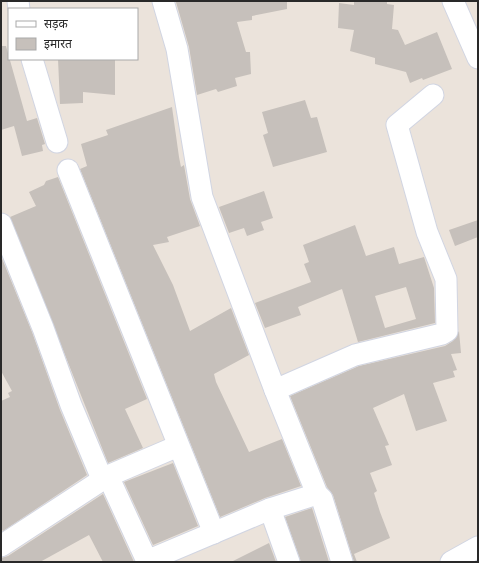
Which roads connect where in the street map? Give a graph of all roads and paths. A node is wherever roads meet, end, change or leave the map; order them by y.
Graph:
1 (163, 1) edge
2 (453, 1) edge
3 (478, 58) edge
4 (32, 60) edge
5 (432, 95) dead end
6 (57, 142) dead end
7 (68, 170) dead end
8 (1, 224) edge
9 (275, 390) junction
10 (178, 446) junction
11 (108, 476) junction
12 (317, 494) junction
13 (270, 509) junction
14 (214, 533) junction
15 (1, 546) edge
16 (478, 547) edge
17 (289, 562) edge
18 (342, 562) edge
19 (452, 562) edge

1 - 9 street
2 - 3 street
4 - 6 street
5 - 9 street
7 - 10 street
8 - 11 street
9 - 12 street
10 - 11 street
10 - 14 street
11 - 14 street
11 - 15 street
12 - 13 street
12 - 18 street
13 - 14 street
13 - 17 street
16 - 19 street

